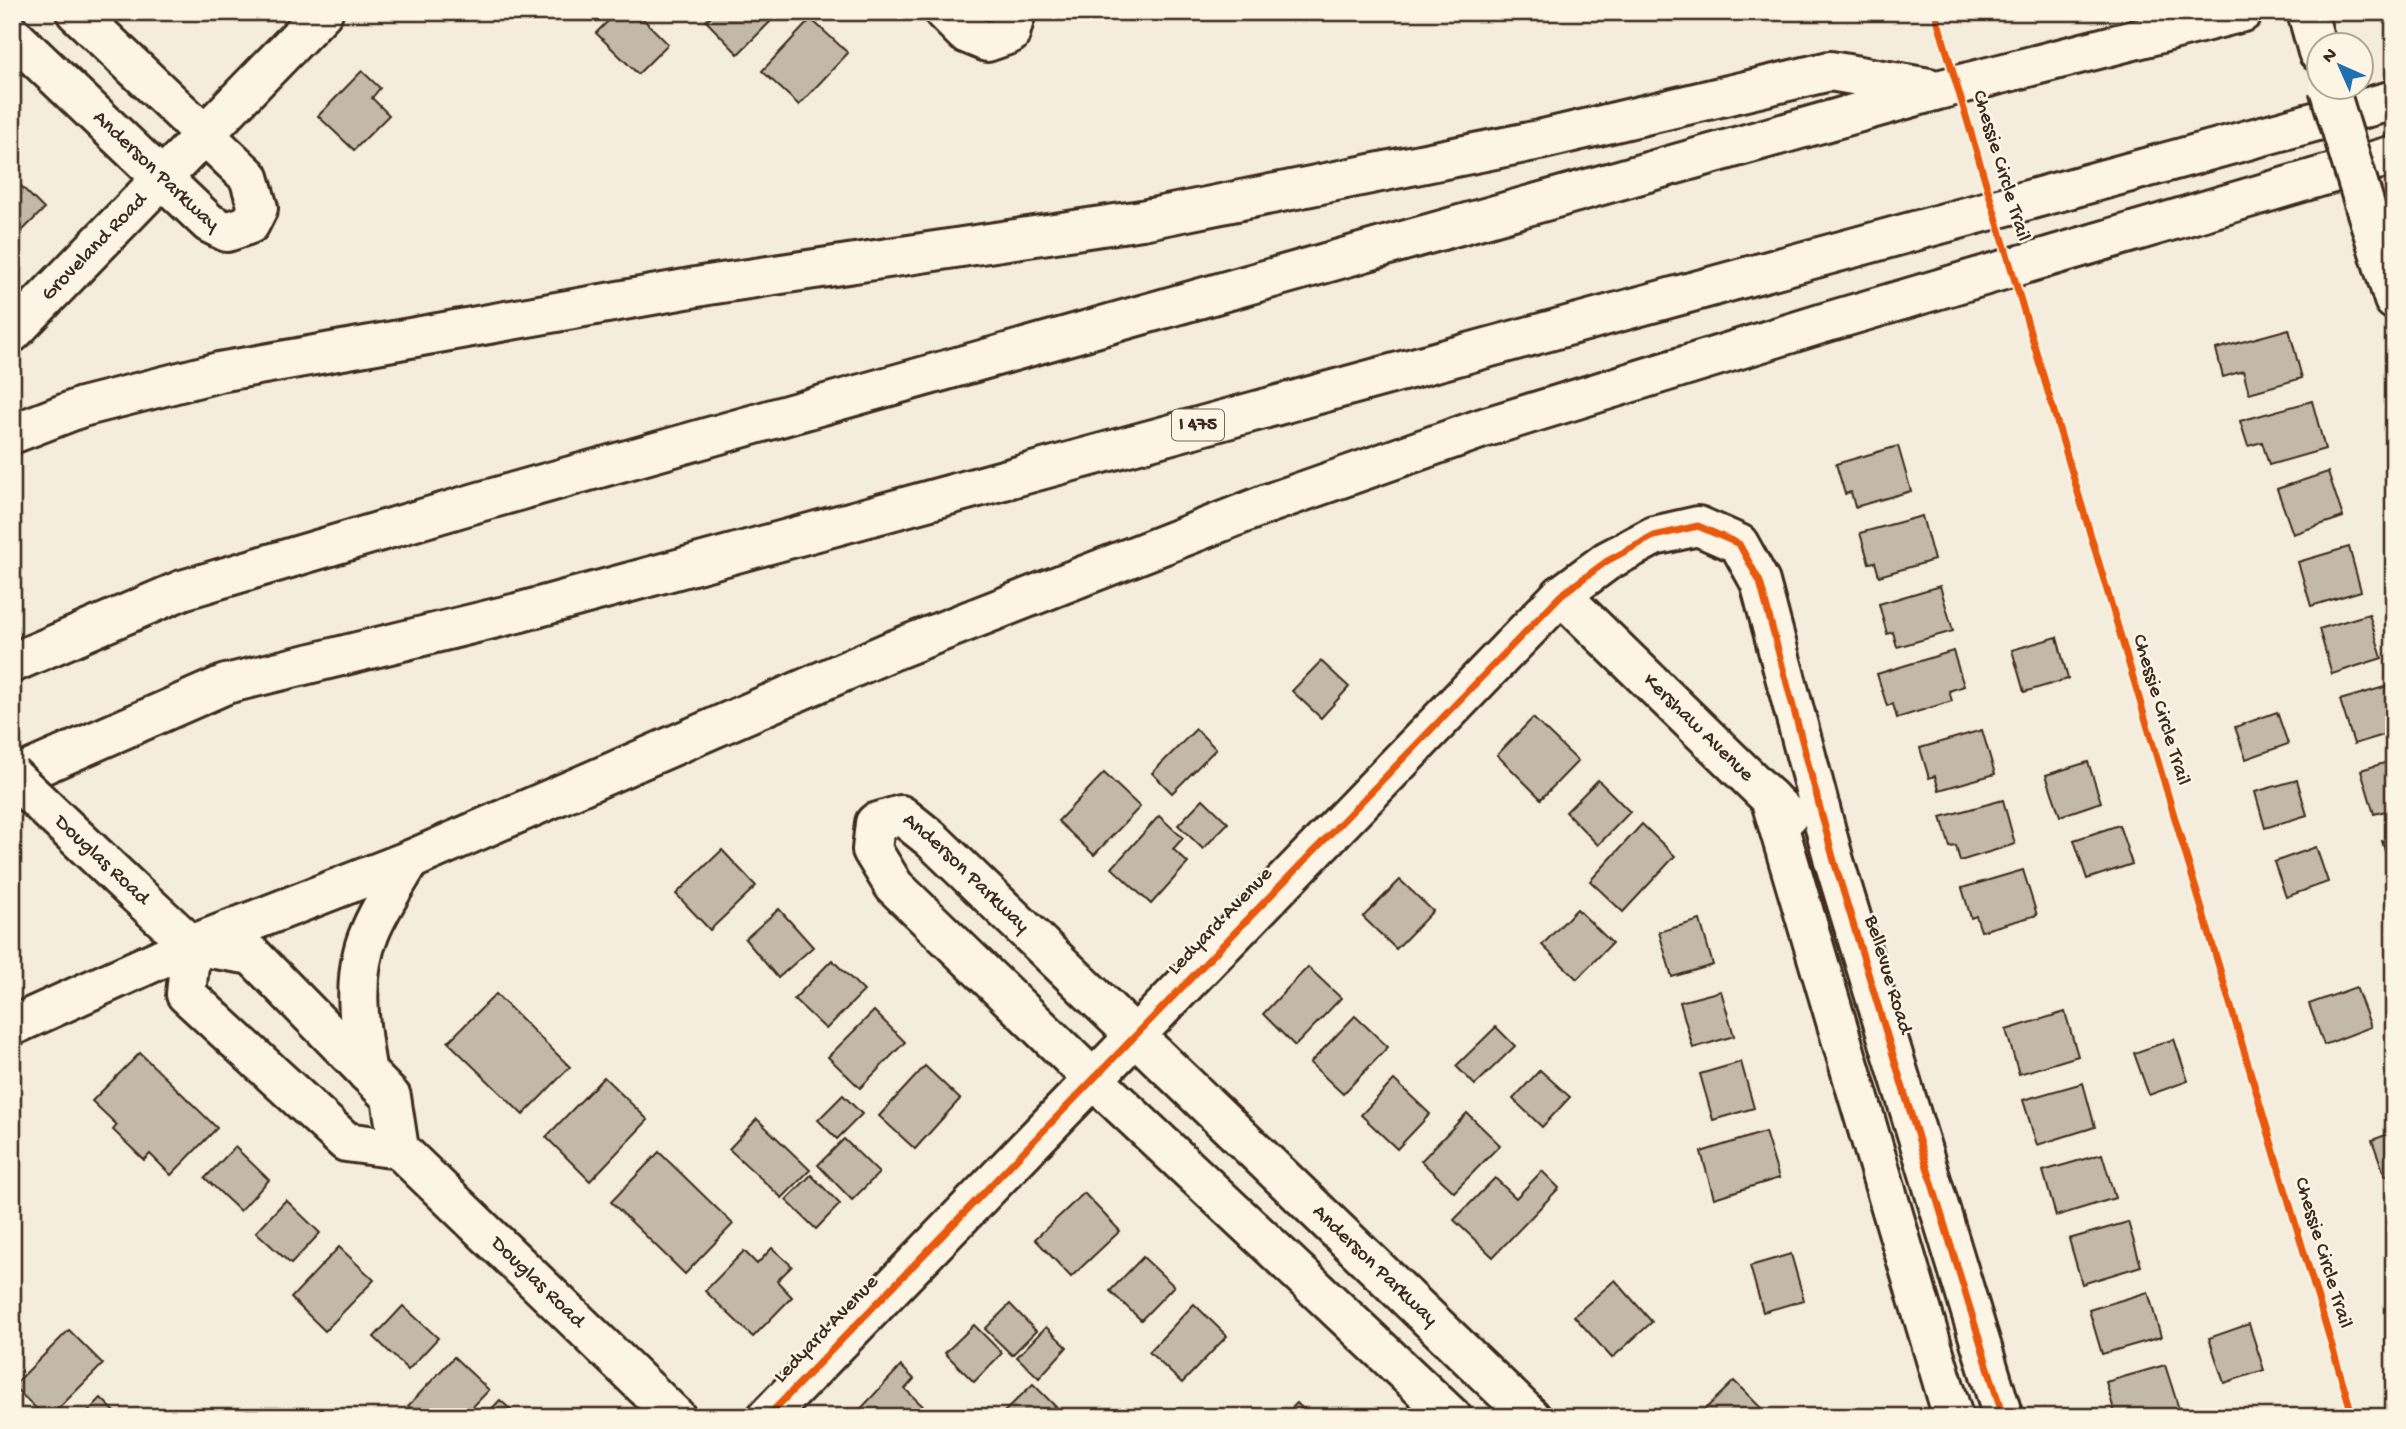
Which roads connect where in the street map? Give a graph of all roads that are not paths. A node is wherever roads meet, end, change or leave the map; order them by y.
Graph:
1 (76, 12) edge
2 (323, 12) edge
3 (944, 12) edge
4 (1016, 12) edge
5 (2243, 12) edge
6 (2306, 12) edge
7 (2312, 32) edge
8 (12, 35) edge
9 (1938, 90) junction
10 (2394, 100) edge
11 (2333, 102) edge
12 (204, 134) junction
13 (2394, 155) edge
14 (161, 178) junction
15 (2389, 284) edge
16 (12, 332) edge
17 (12, 434) edge
18 (1739, 544) joint
19 (1561, 595) junction
20 (12, 663) edge
21 (12, 777) edge
22 (1770, 798) junction
23 (410, 860) junction
24 (1834, 861) junction
25 (191, 945) junction
26 (12, 1026) edge
27 (1134, 1038) junction
28 (367, 1073) junction
29 (1094, 1080) junction
30 (399, 1149) junction
31 (676, 1417) edge
32 (767, 1417) edge
33 (1452, 1417) edge
34 (1531, 1417) edge
35 (1953, 1417) edge
36 (2003, 1417) edge

1 - 12 main road, Anderson Parkway
2 - 12 main road, Groveland Road
3 - 4 main road
5 - 9 main road
6 - 7 main road
8 - 14 main road, Anderson Parkway
9 - 17 main road
9 - 20 main road
10 - 21 main road, I 475
11 - 15 main road, bridge
12 - 14 main road, Groveland Road
12 - 14 main road, Anderson Parkway
13 - 23 main road
14 - 16 main road, Groveland Road
18 - 19 main road, Ledyard Avenue
18 - 24 main road, Bellevue Road
19 - 22 main road, Kershaw Avenue
19 - 27 main road, Ledyard Avenue
21 - 25 main road, Douglas Road, bridge
22 - 24 main road, Kershaw Avenue
22 - 35 main road
23 - 25 main road
23 - 28 main road
24 - 36 main road, Bellevue Road
25 - 26 main road
25 - 28 main road
25 - 30 main road
27 - 29 main road, Ledyard Avenue
27 - 29 main road, Anderson Parkway
27 - 34 main road, Anderson Parkway
28 - 30 main road
29 - 32 main road, Ledyard Avenue
29 - 33 main road, Anderson Parkway
30 - 31 main road, Douglas Road

